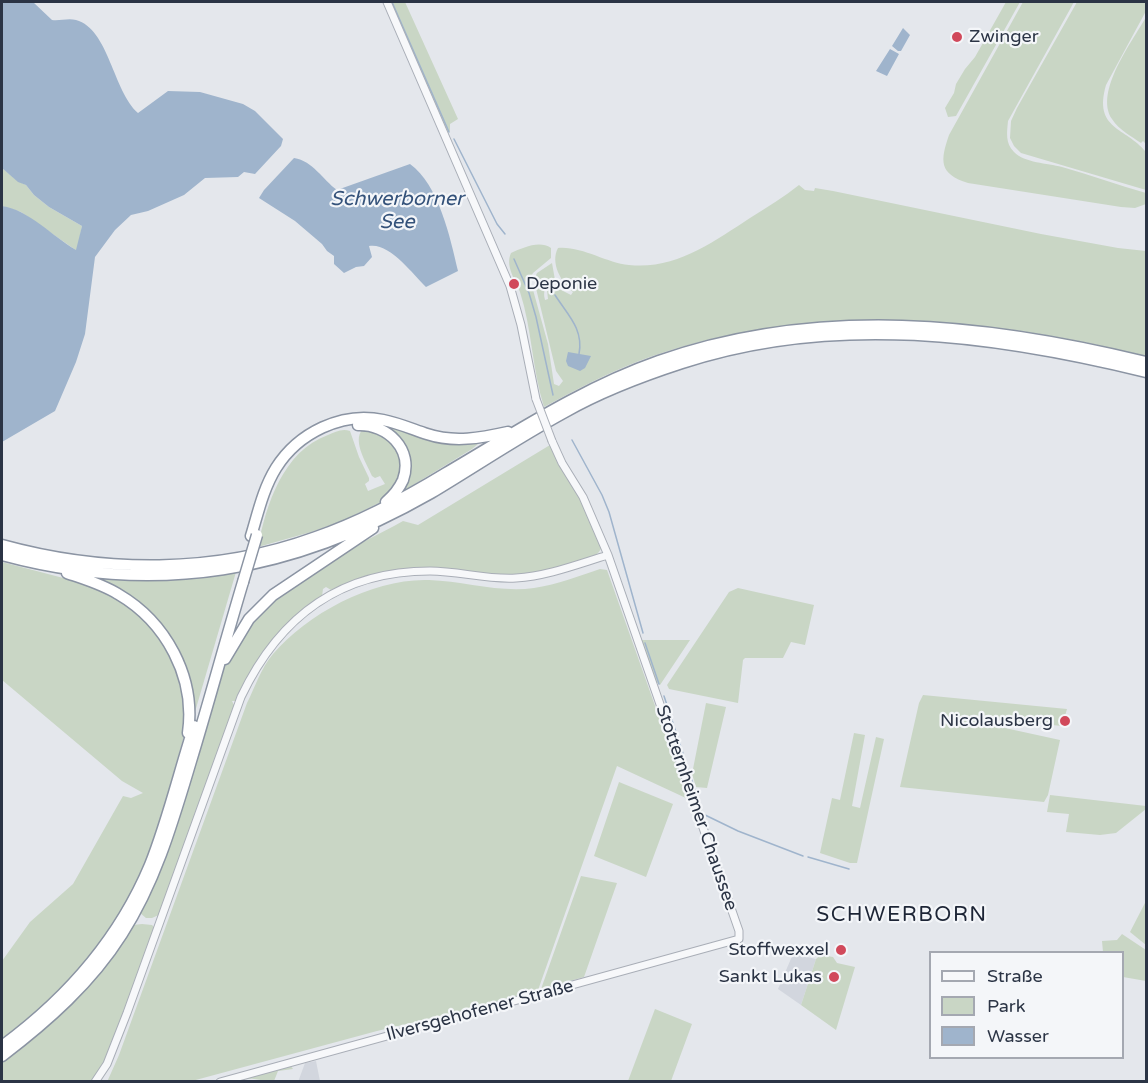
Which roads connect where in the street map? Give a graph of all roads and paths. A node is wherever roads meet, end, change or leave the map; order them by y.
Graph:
1 (387, 2) edge
2 (1146, 362) edge
3 (1146, 372) edge
4 (517, 430) junction
5 (378, 511) junction
6 (392, 514) junction
7 (254, 536) junction
8 (2, 545) edge
9 (2, 555) edge
10 (608, 555) junction
11 (47, 565) junction
12 (240, 583) junction
13 (214, 684) junction
14 (185, 755) junction
15 (739, 939) joint
16 (2, 1046) edge
17 (2, 1056) edge
18 (95, 1082) edge
19 (220, 1082) edge

1 - 10 street, Stotternheimer Chaussee, bridge
2 - 4 highway
3 - 6 highway
4 - 5 highway
4 - 7 highway
5 - 7 highway
5 - 8 highway
6 - 11 highway
6 - 13 highway
7 - 12 highway, bridge
9 - 11 highway
10 - 15 street, Stotternheimer Chaussee
10 - 18 street
11 - 14 highway
12 - 13 highway
12 - 14 highway
13 - 17 highway
14 - 16 highway
15 - 19 street, Ilversgehofener Straße

